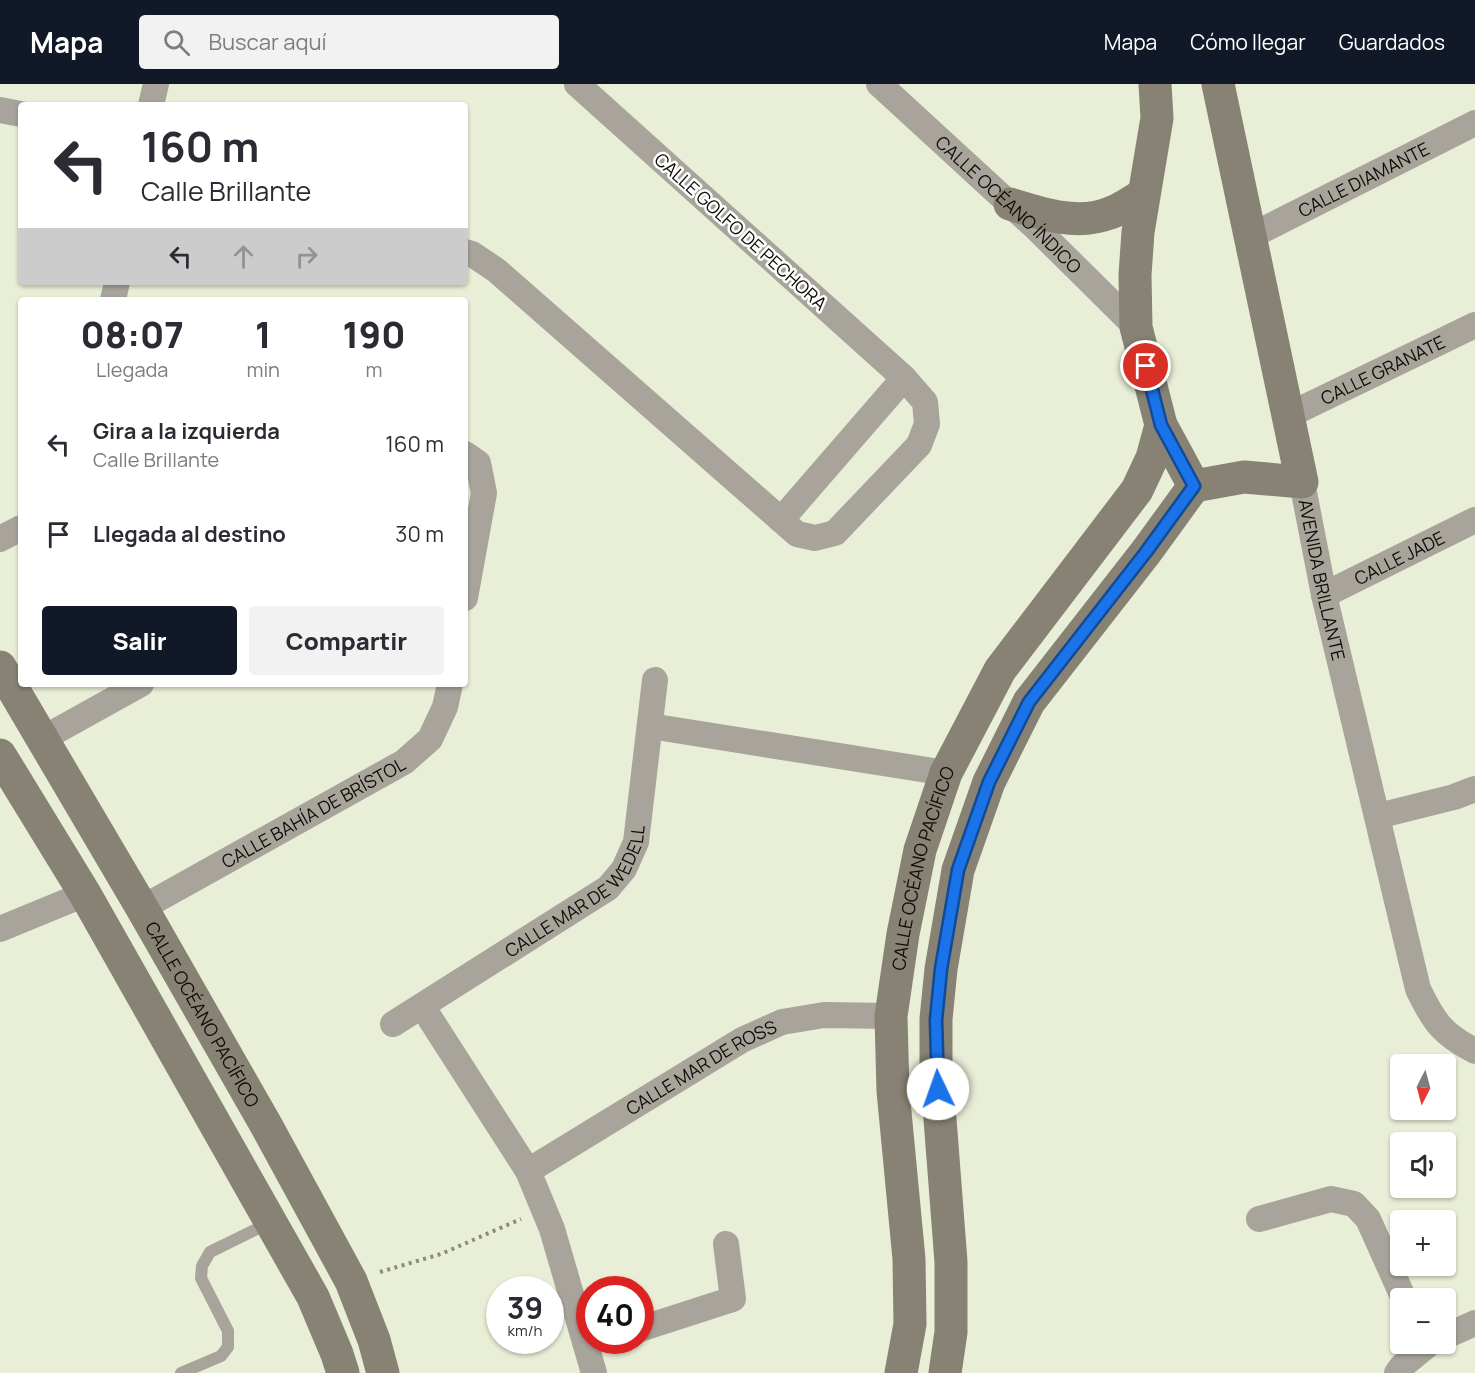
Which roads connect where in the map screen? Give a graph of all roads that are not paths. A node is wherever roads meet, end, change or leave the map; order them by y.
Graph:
1 (156, 84) edge
2 (577, 84) edge
3 (879, 84) edge
4 (1155, 84) edge
5 (1218, 84) edge
6 (152, 102) edge
7 (0, 110) edge
8 (18, 113) edge
9 (1475, 123) edge
10 (1143, 195) junction
11 (1010, 204) junction
12 (1251, 236) junction
13 (468, 253) edge
14 (1475, 325) edge
15 (1136, 327) junction
16 (904, 378) junction
17 (1290, 416) junction
18 (1161, 425) junction
19 (468, 456) edge
20 (1302, 482) junction
21 (1194, 486) junction
22 (781, 520) junction
23 (1475, 520) edge
24 (18, 530) edge
25 (0, 539) edge
26 (468, 581) edge
27 (1324, 595) junction
28 (0, 668) edge
29 (655, 680) dead end
30 (136, 687) edge
31 (449, 687) edge
32 (650, 726) junction
33 (42, 739) junction
34 (0, 756) edge
35 (946, 773) junction
36 (1475, 789) edge
37 (1378, 816) junction
38 (958, 870) junction
39 (85, 894) junction
40 (142, 908) junction
41 (0, 929) edge
42 (422, 1006) junction
43 (891, 1016) junction
44 (393, 1024) dead end
45 (1475, 1051) edge
46 (266, 1125) junction
47 (227, 1146) junction
48 (528, 1171) junction
49 (1259, 1219) dead end
50 (271, 1222) junction
51 (726, 1244) dead end
52 (1399, 1288) edge
53 (576, 1292) edge
54 (1475, 1323) edge
55 (654, 1324) edge
56 (1456, 1332) edge
57 (595, 1354) edge
58 (1417, 1354) edge
59 (181, 1373) edge
60 (343, 1373) edge
61 (383, 1373) edge
62 (594, 1373) edge
63 (901, 1373) edge
64 (945, 1373) edge
65 (1397, 1373) edge

1 - 6 street
2 - 16 street, CALLE GOLFO DE PECHORA
3 - 11 street, CALLE OCÉANO ÍNDICO
4 - 10 street
5 - 12 street, AVENIDA BRILLANTE
7 - 8 street
9 - 12 street, CALLE DIAMANTE
10 - 11 street
10 - 15 street
11 - 15 street, CALLE OCÉANO ÍNDICO
12 - 17 street, AVENIDA BRILLANTE
13 - 22 street, CALLE GOLFO DE PECHORA
14 - 17 street, CALLE GRANATE
15 - 18 street
16 - 22 street
16 - 22 street, CALLE GOLFO DE PECHORA
17 - 20 street, AVENIDA BRILLANTE
18 - 21 street
18 - 35 street, CALLE OCÉANO PACÍFICO
19 - 26 street
20 - 21 street
20 - 27 street, AVENIDA BRILLANTE
21 - 38 street, CALLE OCÉANO PACÍFICO
23 - 27 street, CALLE JADE
24 - 25 street
27 - 37 street, AVENIDA BRILLANTE
28 - 33 street, CALLE OCÉANO PACÍFICO
29 - 32 street, CALLE MAR DE WEDELL
30 - 33 street
31 - 40 street, CALLE BAHÍA DE BRÍSTOL
32 - 35 street
32 - 42 street, CALLE MAR DE WEDELL
33 - 40 street, CALLE OCÉANO PACÍFICO
34 - 39 street
35 - 43 street, CALLE OCÉANO PACÍFICO
36 - 37 street
37 - 45 street, AVENIDA BRILLANTE
38 - 43 street
38 - 64 street, CALLE OCÉANO PACÍFICO
39 - 41 street
39 - 47 street
40 - 46 street, CALLE OCÉANO PACÍFICO
42 - 44 street, CALLE MAR DE WEDELL
42 - 48 street
43 - 48 street, CALLE MAR DE ROSS
43 - 63 street, CALLE OCÉANO PACÍFICO
46 - 47 street
46 - 61 street, CALLE OCÉANO PACÍFICO
47 - 50 street
48 - 53 street
49 - 52 street
50 - 59 lane
50 - 60 street
51 - 55 street
54 - 56 street
57 - 62 street
58 - 65 street

